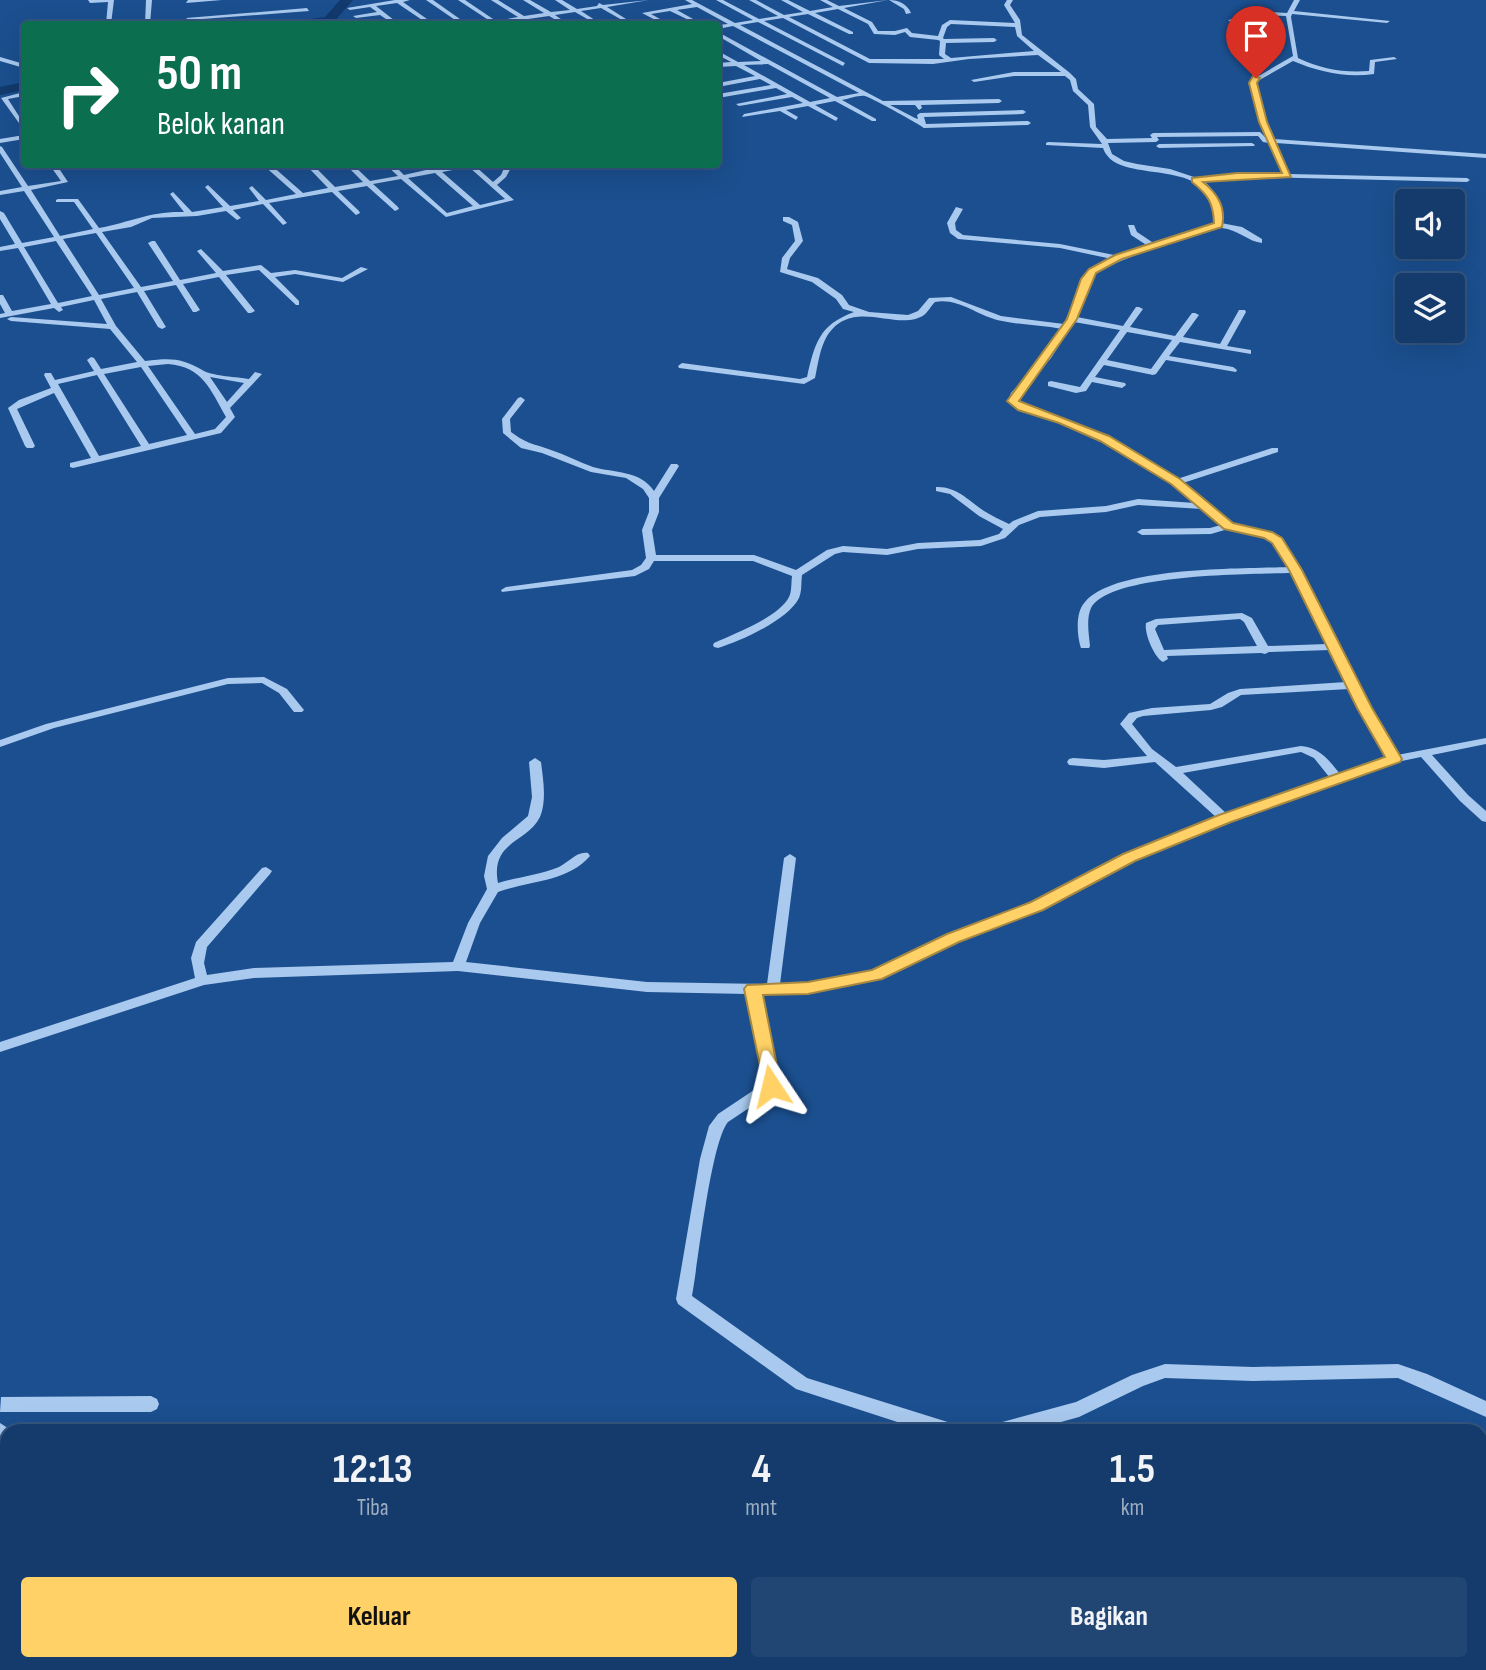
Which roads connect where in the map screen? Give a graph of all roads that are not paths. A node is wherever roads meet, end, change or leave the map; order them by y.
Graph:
1 (110, 0) edge
2 (149, 0) edge
3 (219, 0) edge
4 (359, 0) edge
5 (407, 0) edge
6 (429, 0) edge
7 (461, 0) edge
8 (494, 0) edge
9 (526, 0) edge
10 (558, 0) edge
11 (590, 0) edge
12 (646, 0) edge
13 (688, 0) edge
14 (719, 0) edge
15 (752, 0) edge
16 (784, 0) edge
17 (823, 0) edge
18 (885, 0) edge
19 (892, 0) edge
20 (1010, 0) edge
21 (1297, 0) edge
22 (90, 1) edge
23 (188, 1) edge
24 (398, 1) edge
25 (626, 1) edge
26 (865, 1) edge
27 (301, 2) dead end
28 (371, 5) junction
29 (697, 5) junction
30 (602, 7) junction
31 (839, 8) junction
32 (671, 9) junction
33 (188, 10) junction
34 (307, 10) dead end
35 (576, 10) junction
36 (808, 12) junction
37 (381, 13) junction
38 (646, 13) junction
39 (908, 13) dead end
40 (1290, 14) junction
41 (550, 15) junction
42 (356, 16) dead end
43 (785, 16) junction
44 (524, 19) junction
45 (390, 20) joint
46 (759, 20) junction
47 (1231, 20) dead end
48 (108, 21) edge
49 (148, 21) edge
50 (189, 21) edge
51 (384, 21) edge
52 (426, 21) edge
53 (460, 21) edge
54 (492, 21) edge
55 (513, 21) edge
56 (528, 21) edge
57 (561, 21) edge
58 (594, 21) edge
59 (627, 21) edge
60 (661, 21) edge
61 (694, 21) edge
62 (1387, 21) dead end
63 (734, 25) junction
64 (1017, 25) junction
65 (721, 27) edge
66 (851, 33) dead end
67 (721, 36) edge
68 (942, 39) junction
69 (995, 40) dead end
70 (848, 49) junction
71 (1038, 53) junction
72 (721, 54) edge
73 (822, 54) junction
74 (796, 58) junction
75 (0, 59) edge
76 (1294, 59) junction
77 (1394, 59) dead end
78 (951, 60) junction
79 (769, 62) junction
80 (738, 64) junction
81 (843, 64) dead end
82 (21, 65) edge
83 (721, 65) edge
84 (746, 68) junction
85 (721, 72) edge
86 (1068, 74) junction
87 (762, 77) junction
88 (974, 80) dead end
89 (721, 84) edge
90 (777, 86) junction
91 (865, 94) junction
92 (21, 95) edge
93 (721, 95) edge
94 (793, 95) junction
95 (839, 99) junction
96 (4, 102) edge
97 (999, 102) dead end
98 (881, 103) junction
99 (918, 103) junction
100 (739, 104) dead end
101 (809, 104) junction
102 (780, 109) junction
103 (1023, 112) dead end
104 (796, 118) dead end
105 (922, 118) junction
106 (836, 119) dead end
107 (759, 120) dead end
108 (874, 120) dead end
109 (1028, 123) dead end
110 (21, 124) edge
111 (21, 138) edge
112 (0, 141) edge
113 (1268, 141) junction
114 (1105, 143) junction
115 (1158, 143) junction
116 (1048, 144) dead end
117 (1252, 145) dead end
118 (0, 148) edge
119 (1164, 153) dead end
120 (1486, 156) edge
121 (55, 168) edge
122 (270, 168) edge
123 (312, 168) edge
124 (352, 168) edge
125 (392, 168) edge
126 (433, 168) edge
127 (456, 168) edge
128 (474, 168) edge
129 (508, 168) edge
130 (437, 172) junction
131 (1288, 176) junction
132 (403, 178) junction
133 (1195, 180) junction
134 (1467, 180) dead end
135 (369, 184) junction
136 (493, 185) junction
137 (208, 187) dead end
138 (252, 188) dead end
139 (26, 189) junction
140 (334, 190) junction
141 (0, 194) edge
142 (173, 194) dead end
143 (302, 196) junction
144 (58, 201) dead end
145 (265, 202) junction
146 (477, 206) junction
147 (229, 208) junction
148 (395, 209) dead end
149 (959, 209) dead end
150 (0, 213) edge
151 (356, 213) dead end
152 (190, 214) junction
153 (237, 218) dead end
154 (786, 219) dead end
155 (283, 223) dead end
156 (1218, 225) junction
157 (1130, 226) dead end
158 (99, 231) junction
159 (58, 239) junction
160 (1259, 241) dead end
161 (152, 243) dead end
162 (19, 246) junction
163 (1153, 246) junction
164 (0, 249) edge
165 (201, 251) dead end
166 (1119, 257) junction
167 (247, 258) dead end
168 (261, 267) junction
169 (364, 269) dead end
170 (221, 274) junction
171 (268, 275) junction
172 (178, 282) junction
173 (139, 290) junction
174 (0, 296) edge
175 (97, 298) junction
176 (296, 303) dead end
177 (56, 306) junction
178 (1139, 309) dead end
179 (196, 310) dead end
180 (251, 312) dead end
181 (861, 312) junction
182 (1242, 312) dead end
183 (10, 314) junction
184 (1195, 315) dead end
185 (0, 318) edge
186 (1072, 319) junction
187 (67, 322) junction
188 (112, 327) junction
189 (162, 327) dead end
190 (1065, 327) junction
191 (1125, 328) junction
192 (1177, 338) junction
193 (1222, 347) junction
194 (1248, 352) dead end
195 (1164, 357) junction
196 (91, 360) dead end
197 (1104, 362) junction
198 (142, 363) junction
199 (682, 366) dead end
200 (1233, 370) dead end
201 (98, 373) junction
202 (201, 373) junction
203 (1091, 379) junction
204 (52, 383) junction
205 (1051, 384) dead end
206 (1122, 385) dead end
207 (521, 400) dead end
208 (226, 408) junction
209 (193, 437) junction
210 (30, 446) dead end
211 (147, 448) junction
212 (1275, 450) dead end
213 (96, 459) junction
214 (73, 465) dead end
215 (674, 466) dead end
216 (1176, 482) junction
217 (939, 489) dead end
218 (654, 498) junction
219 (1205, 506) junction
220 (1228, 526) junction
221 (1010, 530) junction
222 (1142, 532) dead end
223 (651, 558) junction
224 (1296, 570) junction
225 (797, 574) junction
226 (506, 590) dead end
227 (718, 645) dead end
228 (1085, 646) dead end
229 (1332, 647) junction
230 (1265, 651) junction
231 (1162, 656) joint
232 (1352, 685) junction
233 (298, 710) dead end
234 (1486, 741) edge
235 (0, 744) edge
236 (1157, 758) junction
237 (1394, 759) junction
238 (1431, 760) junction
239 (535, 762) dead end
240 (1073, 762) dead end
241 (1174, 771) junction
242 (1337, 779) junction
243 (1486, 818) edge
244 (1225, 819) junction
245 (584, 856) dead end
246 (790, 858) dead end
247 (266, 871) dead end
248 (493, 889) junction
249 (460, 960) junction
250 (200, 975) junction
251 (753, 989) junction
252 (773, 989) junction
253 (0, 1047) edge
254 (0, 1398) edge
255 (151, 1404) dead end
256 (0, 1407) edge
257 (1486, 1409) edge
258 (929, 1424) edge
259 (1024, 1424) edge

1 - 22 street
1 - 48 street
2 - 49 street
3 - 23 street
4 - 28 street
5 - 24 street
6 - 53 street
7 - 54 street
8 - 44 street
9 - 41 street
10 - 35 street
11 - 30 street
12 - 25 street
13 - 29 street
14 - 46 street
15 - 43 street
16 - 36 street
17 - 31 street
18 - 26 street
19 - 39 street
20 - 64 street
21 - 40 street
23 - 33 street
24 - 28 street
24 - 52 street
25 - 30 street
25 - 38 street
26 - 31 street
27 - 33 street
28 - 37 street
29 - 32 street
29 - 63 street
30 - 35 street
30 - 59 street
31 - 36 street
31 - 68 street
32 - 38 street
32 - 61 street
33 - 50 street
34 - 50 street
35 - 41 street
35 - 58 street
36 - 43 street
36 - 66 street
37 - 42 street
37 - 45 street
38 - 60 street
40 - 47 street
40 - 62 street
40 - 76 street
41 - 44 street
41 - 57 street
43 - 46 street
43 - 70 street
44 - 55 street
44 - 56 street
45 - 51 street
46 - 63 street
46 - 73 street
63 - 65 street
63 - 74 street
64 - 68 street
64 - 71 street
67 - 79 street
68 - 69 street
68 - 78 street
70 - 73 street
70 - 78 street
71 - 78 street
71 - 86 street
72 - 80 street
73 - 74 street
73 - 81 street
74 - 79 street
74 - 91 street
75 - 82 street
76 - 77 street
76 - 113 street
79 - 80 street
79 - 95 street
80 - 83 street
80 - 84 street
84 - 85 street
84 - 87 street
86 - 88 street
86 - 114 street
87 - 89 street
87 - 90 street
90 - 93 street
90 - 94 street
91 - 95 street
91 - 98 street
92 - 96 street
94 - 100 street
94 - 101 street
95 - 101 street
95 - 108 street
96 - 110 street
97 - 99 street
98 - 99 street
98 - 105 street
99 - 105 street
101 - 102 street
101 - 106 street
102 - 104 street
102 - 107 street
103 - 105 street
105 - 109 street
111 - 112 street
113 - 115 street
113 - 120 street
113 - 131 street
114 - 115 street
114 - 116 street
114 - 133 street
115 - 117 street
115 - 119 street
118 - 139 street
121 - 139 street
122 - 143 street
123 - 140 street
124 - 135 street
125 - 132 street
126 - 130 street
127 - 130 street
128 - 136 street
129 - 136 street
130 - 132 street
130 - 146 street
131 - 133 street
131 - 134 street
132 - 135 street
132 - 146 street
133 - 156 street
135 - 140 street
135 - 148 street
136 - 146 street
137 - 147 street
138 - 145 street
139 - 141 street
139 - 159 street
140 - 143 street
140 - 151 street
142 - 152 street
143 - 145 street
144 - 158 street
145 - 147 street
145 - 155 street
147 - 152 street
147 - 153 street
149 - 166 street
150 - 162 street
152 - 158 street
154 - 181 street
156 - 160 street
156 - 163 street
157 - 163 street
158 - 159 street
158 - 173 street
159 - 162 street
159 - 175 street
161 - 172 street
162 - 164 street
162 - 177 street
163 - 166 street
165 - 170 street
166 - 186 street
167 - 168 street
168 - 170 street
168 - 171 street
169 - 171 street
170 - 172 street
170 - 180 street
171 - 176 street
172 - 173 street
172 - 179 street
173 - 175 street
173 - 189 street
174 - 183 street
175 - 177 street
175 - 188 street
177 - 183 street
177 - 187 street
178 - 191 street
181 - 190 street
181 - 199 street
182 - 193 street
183 - 185 street
184 - 192 street
185 - 187 street
186 - 190 street
186 - 191 street
187 - 188 street
188 - 198 street
190 - 216 street
191 - 192 street
191 - 197 street
192 - 193 street
192 - 195 street
193 - 194 street
195 - 197 street
195 - 200 street
196 - 201 street
197 - 203 street
198 - 201 street
198 - 202 street
198 - 209 street
201 - 204 street
201 - 211 street
202 - 208 street
202 - 208 street
203 - 205 street
203 - 206 street
204 - 210 street
204 - 213 street
207 - 218 street
208 - 209 street
209 - 211 street
211 - 213 street
212 - 216 street
213 - 214 street
215 - 218 street
216 - 219 street
217 - 221 street
218 - 223 street
219 - 220 street
219 - 221 street
220 - 222 street
220 - 224 street
221 - 225 street
223 - 225 street
223 - 226 street
224 - 228 street
224 - 229 street
225 - 227 street
229 - 230 street
229 - 232 street
230 - 231 street
230 - 231 street
232 - 236 street
232 - 237 street
233 - 235 street
234 - 238 street
236 - 240 street
236 - 241 street
237 - 238 street
237 - 242 street
238 - 243 street
239 - 248 street
241 - 242 street
241 - 244 street
242 - 244 street
244 - 252 street
245 - 248 street
246 - 252 street
247 - 250 street
248 - 249 street
249 - 250 street
249 - 251 street
250 - 253 street
251 - 252 street
251 - 258 street
254 - 256 street
255 - 256 street
257 - 259 street

